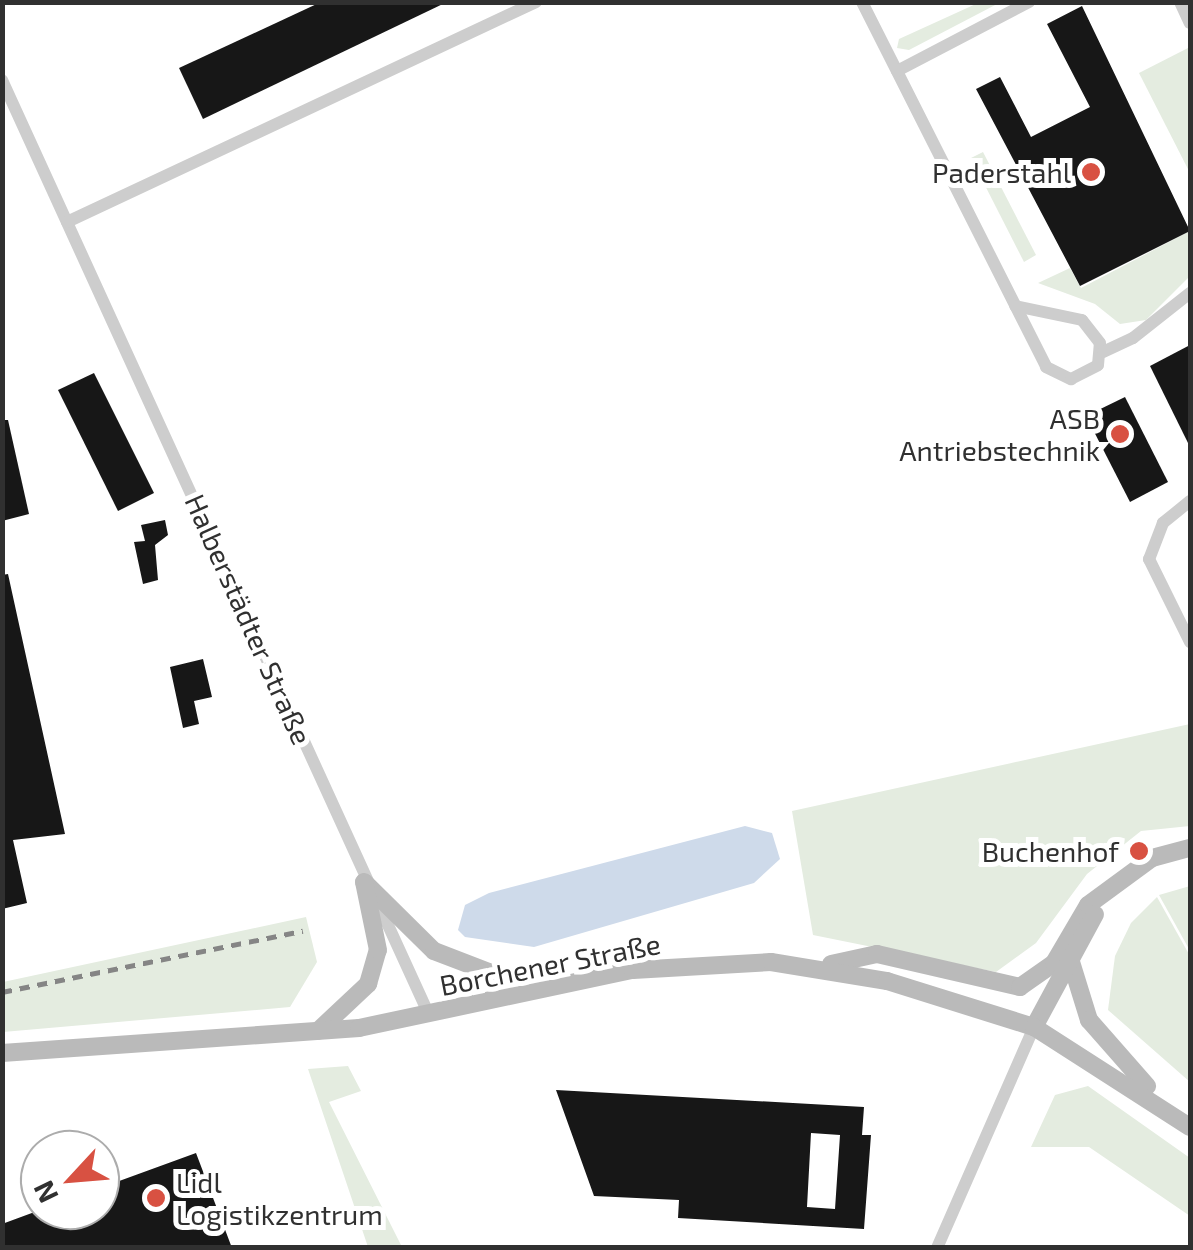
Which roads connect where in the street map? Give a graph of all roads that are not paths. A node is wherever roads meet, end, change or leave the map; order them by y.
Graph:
1 (536, 2) edge
2 (862, 2) edge
3 (1028, 2) edge
4 (1180, 2) edge
5 (1190, 23) edge
6 (897, 72) junction
7 (2, 80) edge
8 (67, 222) junction
9 (1190, 293) edge
10 (1015, 306) junction
11 (1102, 352) junction
12 (1190, 501) edge
13 (1190, 642) edge
14 (1190, 848) edge
15 (364, 882) junction
16 (1107, 892) junction
17 (1071, 962) junction
18 (821, 966) junction
19 (561, 986) junction
20 (429, 1015) junction
21 (1034, 1028) junction
22 (318, 1031) junction
23 (2, 1053) edge
24 (1164, 1105) junction
25 (1190, 1128) edge
26 (937, 1248) edge

1 - 8 street
2 - 6 street
3 - 6 street
4 - 5 street
6 - 10 street
7 - 8 street, Halberstädter Straße
8 - 15 street, Halberstädter Straße
9 - 11 street
10 - 11 street
10 - 11 street
12 - 13 street
14 - 16 main road
15 - 19 main road
15 - 20 street, Halberstädter Straße
15 - 22 main road
16 - 17 main road
16 - 18 main road
17 - 21 main road
17 - 24 main road
18 - 19 main road, Borchener Straße
18 - 21 main road, Borchener Straße
19 - 20 main road, Borchener Straße
20 - 22 main road, Borchener Straße
21 - 24 main road, Borchener Straße
21 - 26 street
22 - 23 main road, Borchener Straße
24 - 25 main road, Borchener Straße

